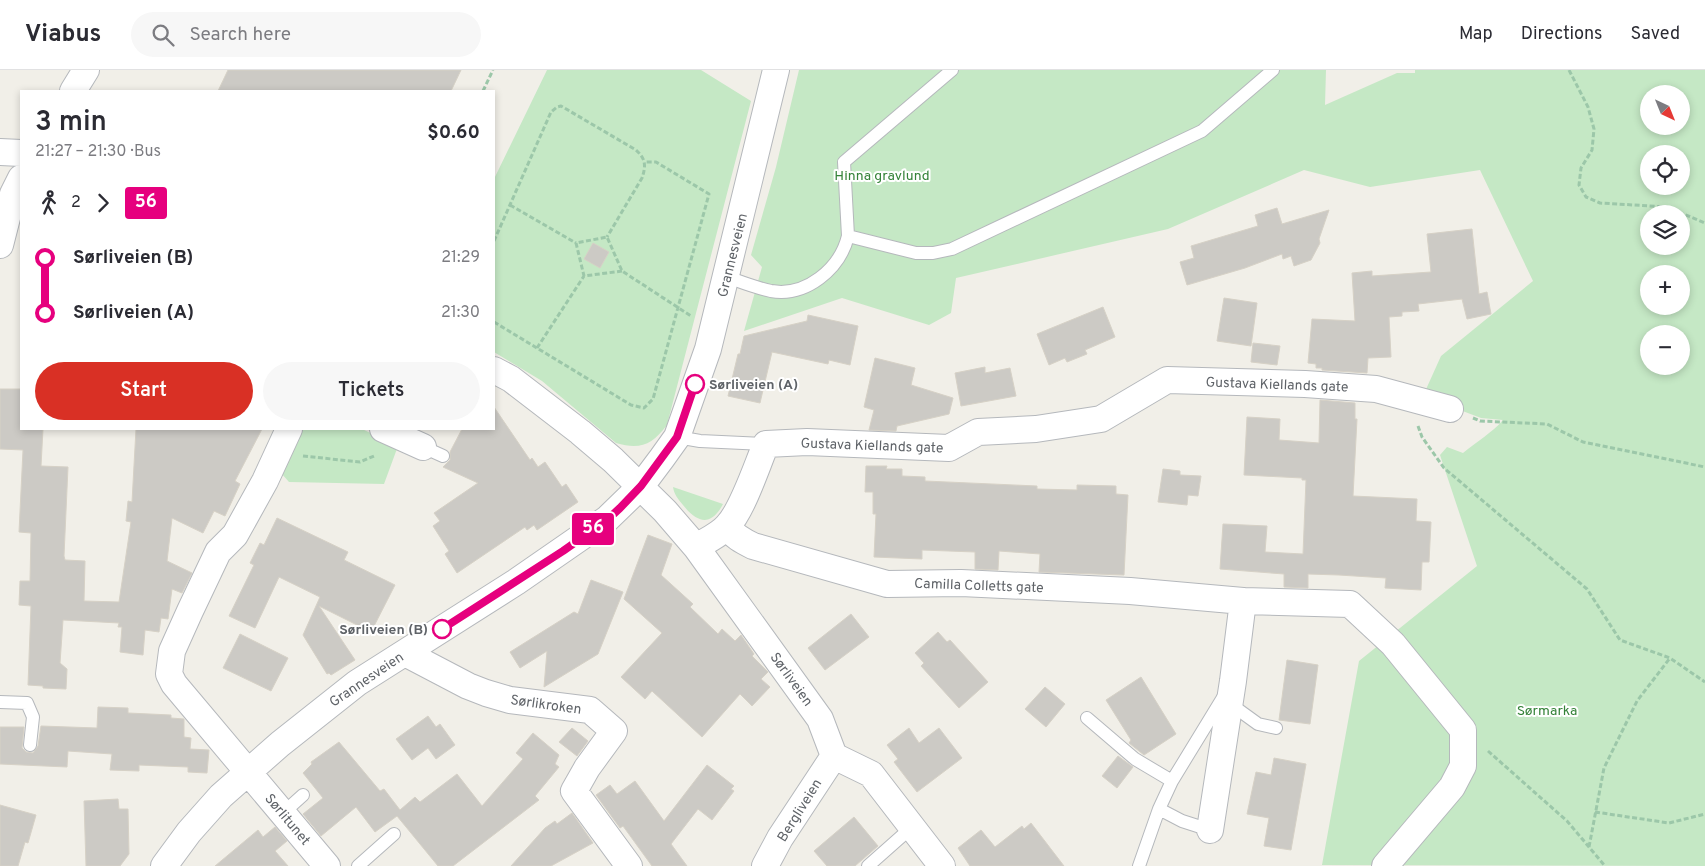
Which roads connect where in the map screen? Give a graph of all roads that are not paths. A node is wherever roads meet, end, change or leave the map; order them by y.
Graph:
1 (86, 70) edge
2 (776, 70) edge
3 (952, 70) edge
4 (1274, 70) edge
5 (74, 90) edge
6 (0, 152) edge
7 (20, 153) edge
8 (20, 180) edge
9 (848, 236) junction
10 (0, 245) edge
11 (726, 278) junction
12 (495, 371) edge
13 (1450, 409) road end
14 (385, 430) edge
15 (677, 437) junction
16 (284, 439) edge
17 (766, 444) junction
18 (433, 452) dead end
19 (641, 486) junction
20 (728, 527) junction
21 (696, 547) junction
22 (1243, 601) junction
23 (405, 653) junction
24 (1231, 692) junction
25 (0, 702) edge
26 (1087, 718) dead end
27 (1276, 728) dead end
28 (30, 745) dead end
29 (834, 756) junction
30 (248, 771) junction
31 (1172, 781) junction
32 (303, 796) dead end
33 (1159, 809) junction
34 (283, 813) junction
35 (912, 827) junction
36 (1210, 830) joint
37 (394, 834) dead end
38 (164, 866) edge
39 (327, 866) edge
40 (358, 866) edge
41 (629, 866) edge
42 (765, 866) edge
43 (868, 866) edge
44 (942, 866) edge
45 (1139, 866) edge
46 (1385, 866) edge

1 - 5 street
2 - 11 street, Grannesveien
3 - 9 lane
4 - 9 lane
6 - 7 street
8 - 10 street
9 - 11 lane
11 - 15 street, Grannesveien
12 - 19 street, Sørliveien
13 - 17 street, Gustava Kiellands gate
14 - 18 street
15 - 17 lane
15 - 19 street, Grannesveien
16 - 30 street, Sørlitunet
17 - 20 street
19 - 21 street, Sørliveien
19 - 23 street, Grannesveien
20 - 21 street
20 - 22 street, Camilla Colletts gate
21 - 29 street, Sørliveien
22 - 24 street
22 - 46 street, Camilla Colletts gate
23 - 30 street, Grannesveien
23 - 41 street, Sørlikroken
24 - 27 lane
24 - 31 lane
24 - 36 street
25 - 28 lane
26 - 31 lane
29 - 35 street
29 - 42 street, Bergliveien
30 - 34 street, Sørlitunet
30 - 38 street, Grannesveien
31 - 33 lane
32 - 34 lane
33 - 36 lane
33 - 45 lane
34 - 39 street, Sørlitunet
35 - 43 lane
35 - 44 street
37 - 40 lane

